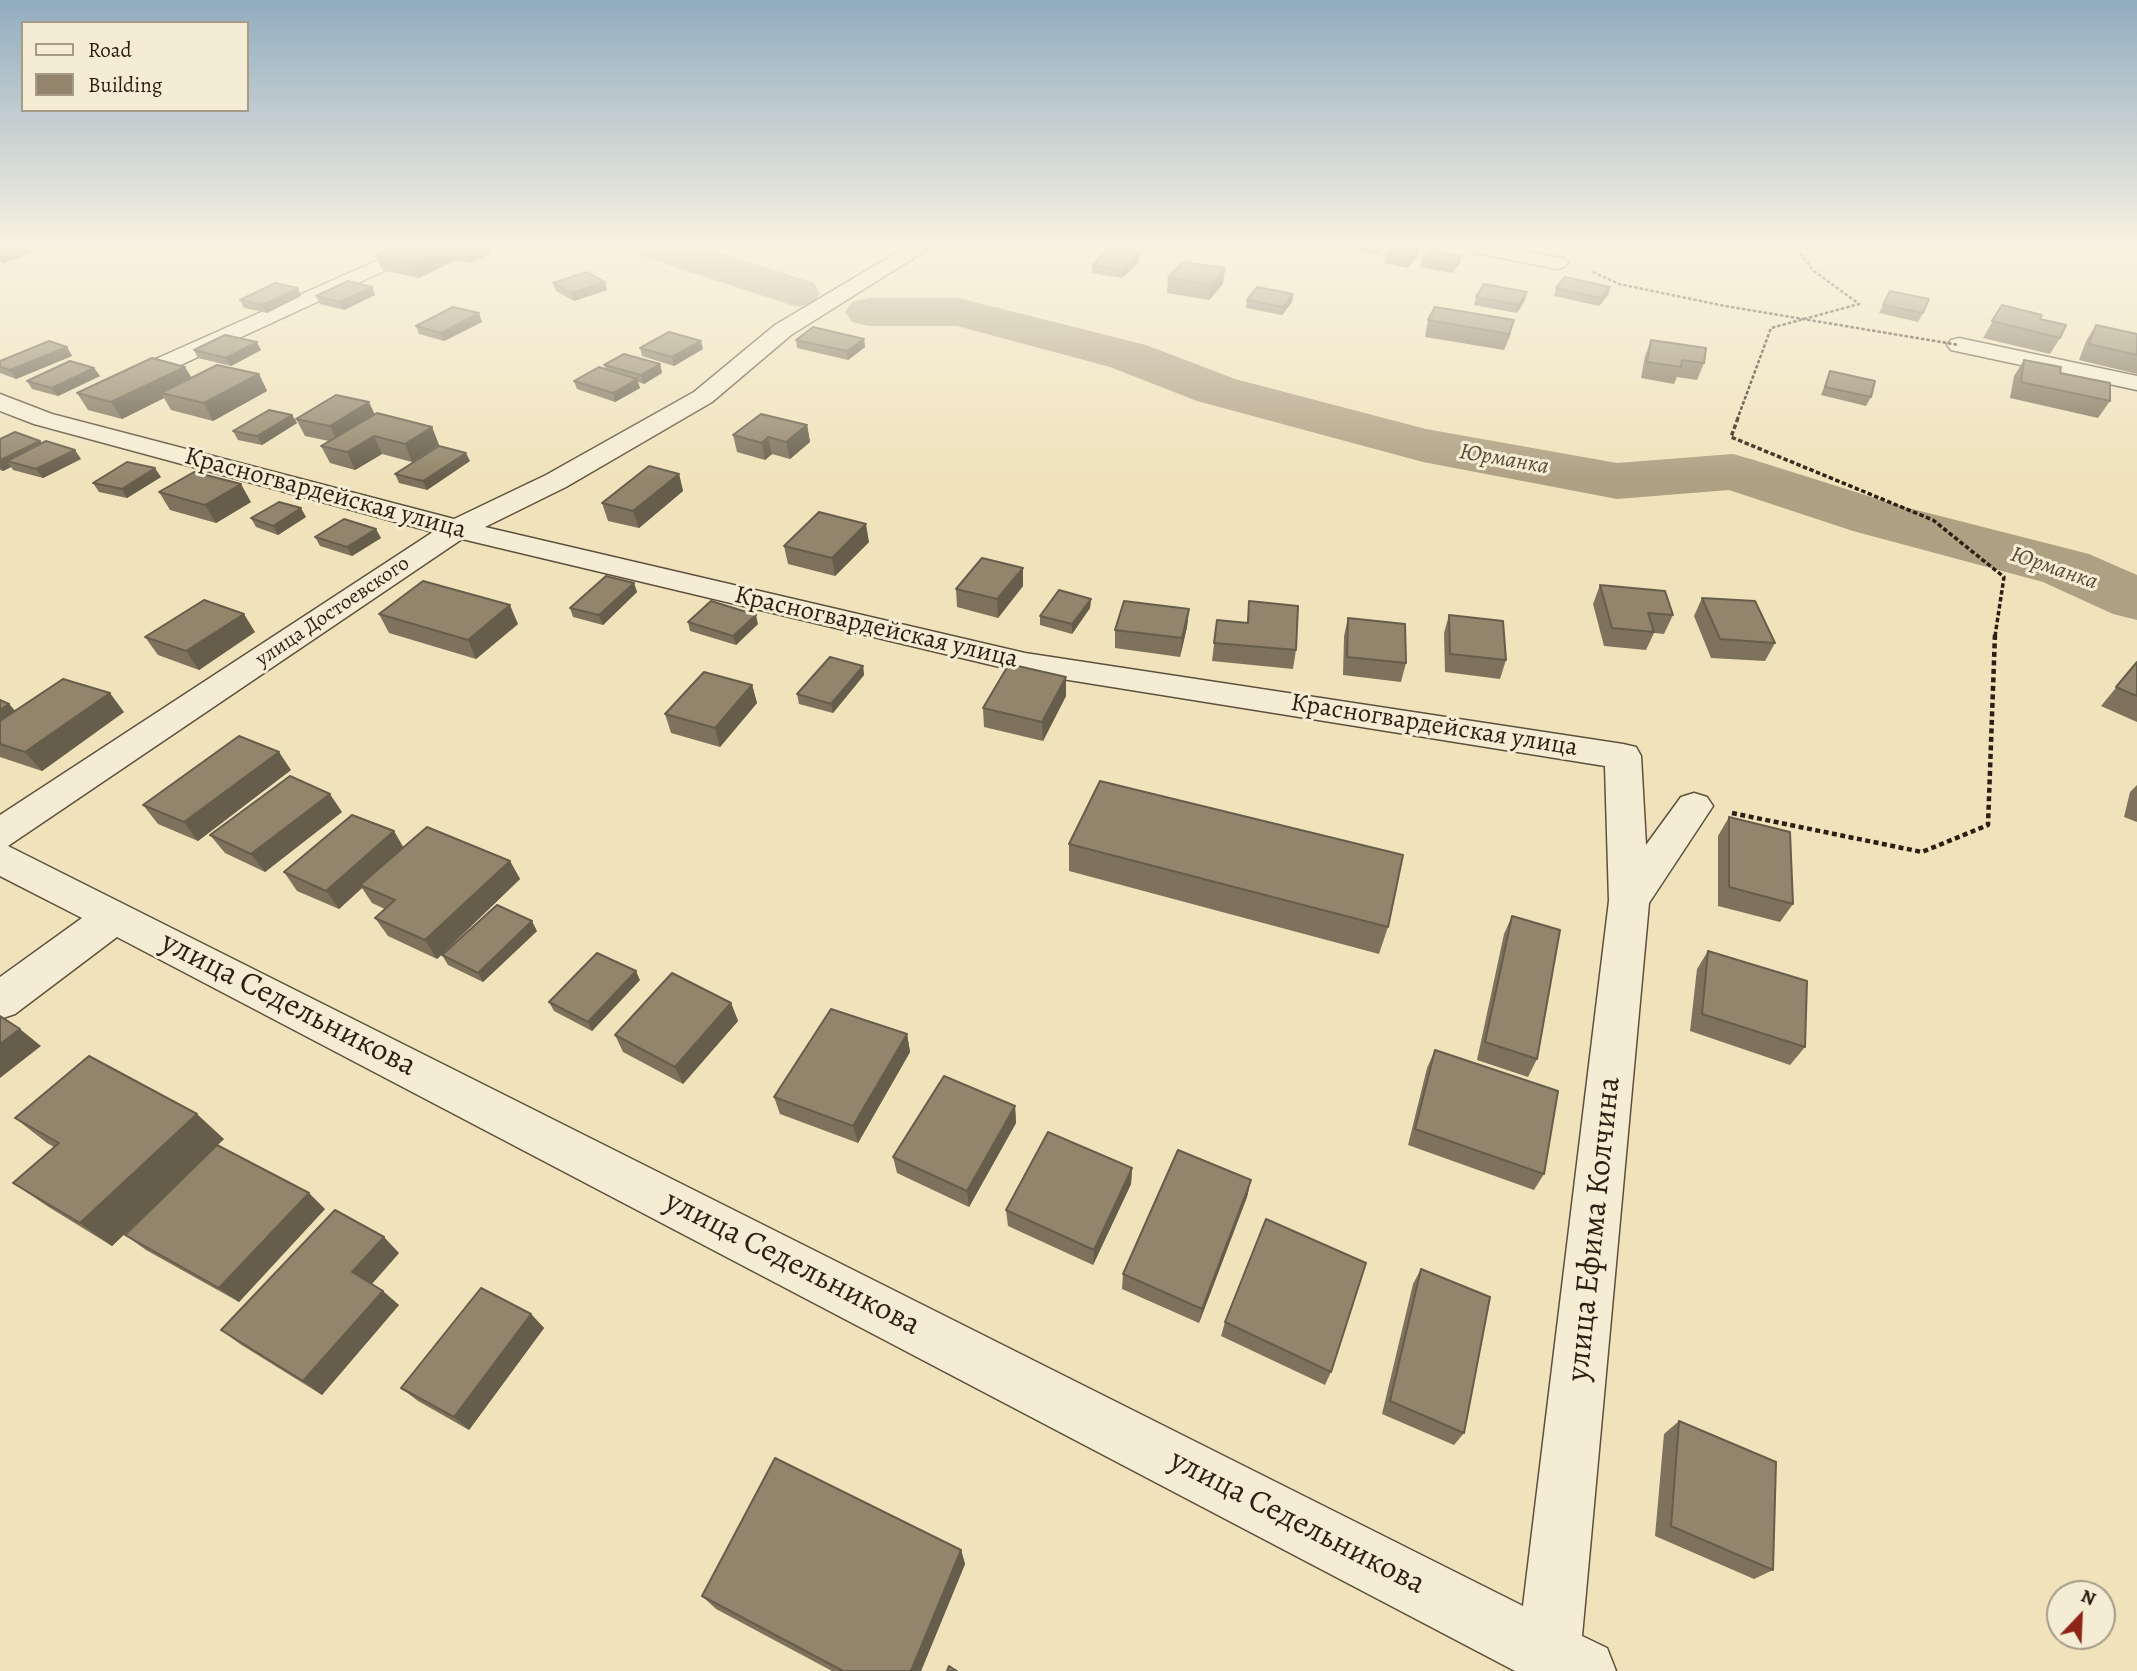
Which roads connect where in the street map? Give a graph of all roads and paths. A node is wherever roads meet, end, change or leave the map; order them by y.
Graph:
1 (250, 325) edge
2 (791, 325) edge
3 (1782, 325) edge
4 (1839, 325) edge
5 (1959, 345) joint
6 (2137, 383) edge
7 (105, 391) edge
8 (0, 402) edge
9 (80, 402) edge
10 (43, 419) junction
11 (457, 529) junction
12 (1694, 806) joint
13 (0, 834) edge
14 (0, 858) edge
15 (1629, 901) junction
16 (115, 916) junction
17 (0, 1001) edge
18 (1561, 1665) edge

1 - 7 street
2 - 11 street, улица Достоевского
3 - 12 path
4 - 5 path, bridge
5 - 6 street
8 - 10 street, Красногвардейская улица
9 - 10 street
10 - 11 street, Красногвардейская улица
11 - 13 street, улица Достоевского
11 - 15 street, Красногвардейская улица
12 - 15 street, улица Ефима Колчина
14 - 16 street, улица Седельникова
15 - 18 street, улица Ефима Колчина
16 - 17 street
16 - 18 street, улица Седельникова

